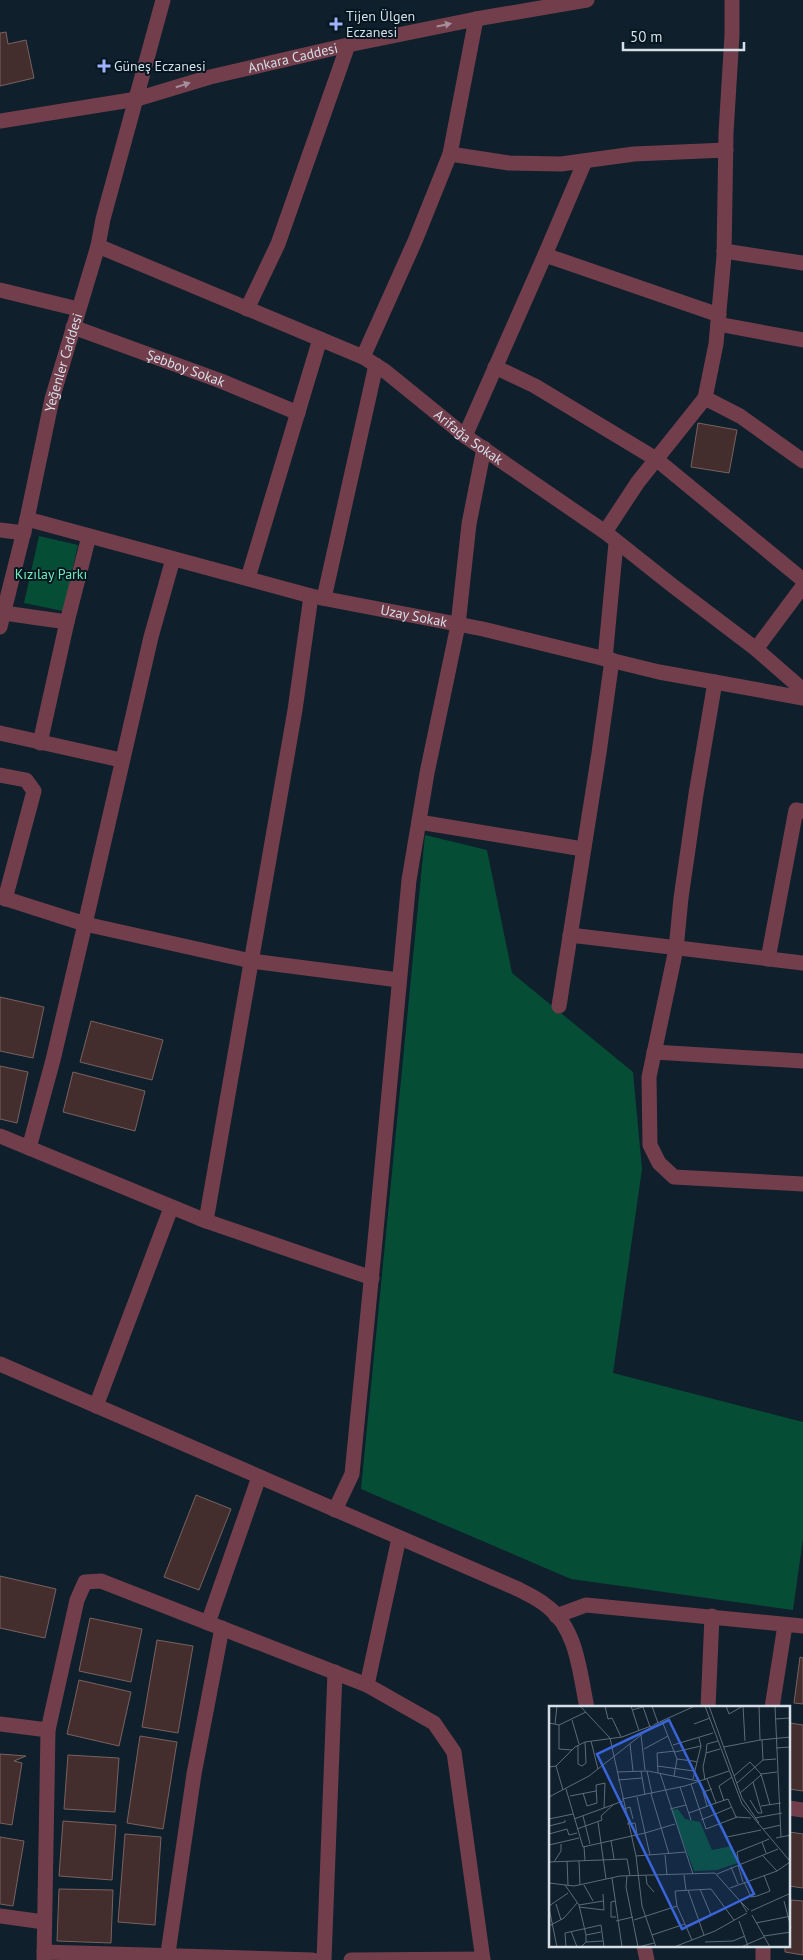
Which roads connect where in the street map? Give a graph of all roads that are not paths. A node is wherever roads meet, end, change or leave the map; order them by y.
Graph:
1 (169, 0) edge
2 (587, 0) edge
3 (732, 0) edge
4 (161, 7) edge
5 (476, 19) junction
6 (348, 45) junction
7 (137, 99) junction
8 (0, 121) edge
9 (726, 150) junction
10 (450, 154) junction
11 (585, 160) junction
12 (98, 246) junction
13 (724, 251) junction
14 (545, 254) junction
15 (803, 263) edge
16 (0, 290) edge
17 (247, 309) junction
18 (78, 310) junction
19 (719, 320) junction
20 (73, 327) junction
21 (320, 339) junction
22 (803, 340) edge
23 (363, 357) junction
24 (376, 365) junction
25 (495, 367) junction
26 (705, 398) junction
27 (298, 413) junction
28 (465, 436) junction
29 (484, 448) junction
30 (656, 459) junction
31 (803, 461) edge
32 (25, 526) junction
33 (0, 530) edge
34 (605, 532) junction
35 (89, 536) junction
36 (616, 543) junction
37 (173, 559) junction
38 (248, 578) junction
39 (803, 580) edge
40 (803, 586) edge
41 (318, 597) junction
42 (2, 620) edge
43 (67, 622) junction
44 (458, 625) junction
45 (756, 649) junction
46 (608, 660) junction
47 (715, 682) junction
48 (803, 690) edge
49 (803, 698) edge
50 (0, 733) edge
51 (40, 743) junction
52 (122, 760) junction
53 (0, 775) edge
54 (803, 811) edge
55 (419, 822) junction
56 (583, 849) junction
57 (3, 898) edge
58 (85, 924) junction
59 (570, 935) junction
60 (676, 949) junction
61 (768, 959) junction
62 (251, 960) junction
63 (803, 963) edge
64 (399, 980) junction
65 (559, 1006) dead end
66 (654, 1052) junction
67 (803, 1061) edge
68 (0, 1136) edge
69 (29, 1148) junction
70 (803, 1184) edge
71 (170, 1208) junction
72 (206, 1221) junction
73 (372, 1278) junction
74 (0, 1364) edge
75 (96, 1406) junction
76 (259, 1477) junction
77 (335, 1510) junction
78 (400, 1538) junction
79 (556, 1616) junction
80 (712, 1616) junction
81 (802, 1621) edge
82 (215, 1625) junction
83 (784, 1625) junction
84 (335, 1672) junction
85 (367, 1685) junction
86 (587, 1706) edge
87 (708, 1706) edge
88 (772, 1706) edge
89 (0, 1724) edge
90 (48, 1730) junction
91 (790, 1808) edge
92 (803, 1810) edge
93 (0, 1916) edge
94 (44, 1922) junction
95 (44, 1956) edge
96 (167, 1958) edge
97 (483, 1959) edge
98 (313, 1960) edge
99 (324, 1960) edge
100 (351, 1960) edge

1 - 4 street, Yeğenler Caddesi
2 - 5 street, Ankara Caddesi
3 - 9 street
4 - 7 street, Yeğenler Caddesi
6 -> 5 street, Ankara Caddesi
5 - 10 street
7 -> 6 street, Ankara Caddesi
6 - 17 street
7 - 8 street, Ankara Caddesi
7 - 12 street, Yeğenler Caddesi
9 - 11 street
9 - 13 street
10 - 11 street
10 - 23 street
11 - 14 street
12 - 17 street, Arifağa Sokak
12 - 18 street, Yeğenler Caddesi
13 - 15 street
13 - 19 street
14 - 19 street
14 - 25 street
16 - 18 street
17 - 21 street, Arifağa Sokak
18 - 20 street, Yeğenler Caddesi
19 - 22 street
19 - 26 street
20 - 27 street, Şebboy Sokak
20 - 32 street, Yeğenler Caddesi
21 - 23 street, Arifağa Sokak
21 - 27 street
23 - 24 street, Arifağa Sokak
24 - 28 street, Arifağa Sokak
24 - 41 street
25 - 28 street
25 - 30 street
26 - 30 street
26 - 31 street
27 - 38 street
28 - 29 street, Arifağa Sokak
29 - 34 street, Arifağa Sokak
29 - 44 street
30 - 34 street
30 - 39 street
32 - 33 street, Uzay Sokak
32 - 35 street, Uzay Sokak
32 - 42 street, Yeğenler Caddesi
34 - 36 street, Arifağa Sokak
35 - 37 street, Uzay Sokak
35 - 43 street
36 - 45 street, Arifağa Sokak
36 - 46 street
37 - 38 street, Uzay Sokak
37 - 52 street
38 - 41 street, Uzay Sokak
40 - 45 street
41 - 44 street, Uzay Sokak
41 - 62 street
42 - 43 street
43 - 51 street
44 - 46 street, Uzay Sokak
44 - 55 street
45 - 48 street, Arifağa Sokak
46 - 47 street, Uzay Sokak
46 - 56 street
47 - 49 street, Uzay Sokak
47 - 60 street
50 - 51 street
51 - 52 street
52 - 58 street
53 - 57 street
54 - 61 street
55 - 56 street
55 - 64 street
56 - 59 street
57 - 58 street
58 - 62 street
58 - 69 street
59 - 60 street
59 - 65 street
60 - 61 street
60 - 66 street
61 - 63 street
62 - 64 street
62 - 72 street
64 - 73 street
66 - 67 street
66 - 70 street
68 - 69 street
69 - 71 street
71 - 72 street
71 - 75 street
72 - 73 street
73 - 77 street
74 - 75 street
75 - 76 street
76 - 77 street
76 - 82 street
77 - 78 street
78 - 79 street
78 - 85 street
79 - 80 street
79 - 86 street
80 - 83 street
80 - 87 street
81 - 83 street
82 - 84 street
82 - 90 street
82 - 96 street
83 - 88 street
84 - 85 street
84 - 99 street
85 - 97 street
89 - 90 street
90 - 94 street
91 - 92 street
93 - 94 street
94 - 95 street
95 - 96 street
96 - 98 street
97 - 100 street

